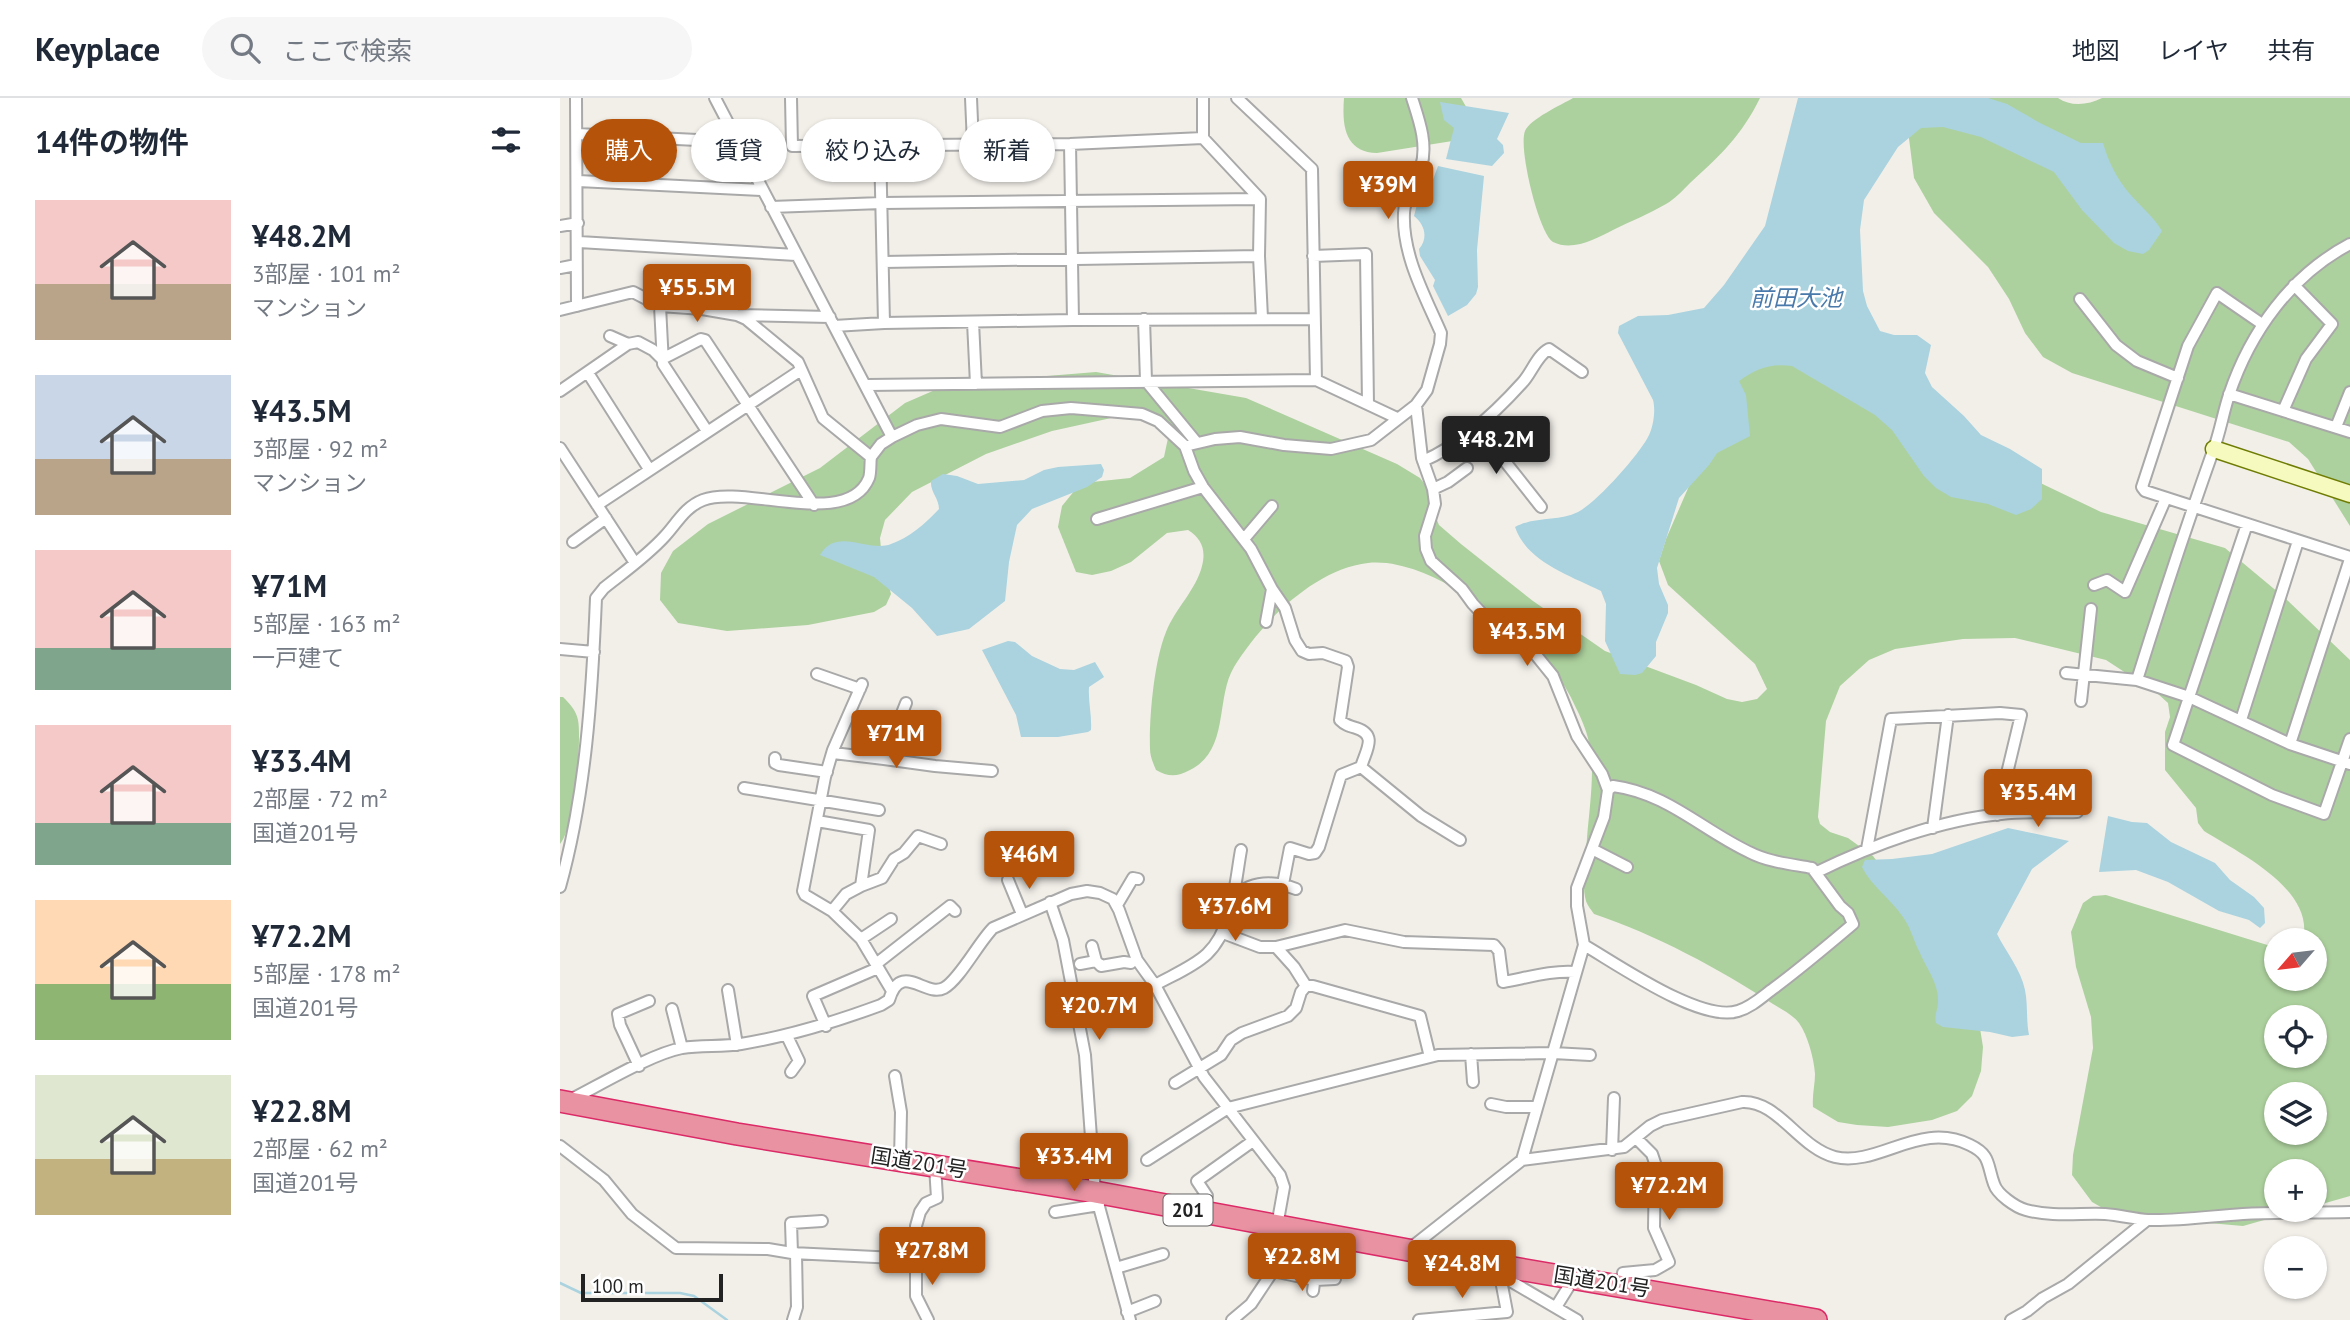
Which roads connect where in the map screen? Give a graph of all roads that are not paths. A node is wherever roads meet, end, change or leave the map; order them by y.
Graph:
1 (576, 98) edge
2 (715, 98) edge
3 (791, 98) edge
4 (971, 98) edge
5 (1203, 98) edge
6 (1237, 98) edge
7 (1412, 98) edge
8 (726, 119) edge
9 (972, 119) edge
10 (577, 134) junction
11 (1203, 138) junction
12 (691, 140) edge
13 (1055, 144) edge
14 (1070, 144) junction
15 (801, 146) edge
16 (578, 181) junction
17 (757, 182) edge
18 (881, 182) edge
19 (761, 190) junction
20 (1261, 199) junction
21 (1072, 201) junction
22 (882, 203) junction
23 (771, 207) junction
24 (578, 223) junction
25 (560, 226) edge
26 (579, 242) junction
27 (2350, 244) edge
28 (796, 254) junction
29 (1259, 256) junction
30 (1312, 256) junction
31 (1073, 260) junction
32 (883, 262) junction
33 (576, 265) junction
34 (560, 268) edge
35 (2294, 285) junction
36 (2080, 299) dead end
37 (578, 306) junction
38 (660, 306) junction
39 (560, 310) edge
40 (737, 315) junction
41 (1262, 318) junction
42 (1144, 319) junction
43 (1313, 319) junction
44 (1073, 320) junction
45 (832, 321) junction
46 (973, 322) junction
47 (884, 323) junction
48 (2262, 324) junction
49 (610, 336) dead end
50 (628, 344) junction
51 (662, 359) junction
52 (801, 370) junction
53 (1582, 372) dead end
54 (588, 373) junction
55 (2178, 378) junction
56 (1316, 380) junction
57 (1146, 381) junction
58 (976, 384) junction
59 (867, 385) junction
60 (560, 391) edge
61 (2350, 392) edge
62 (2229, 394) junction
63 (1368, 404) junction
64 (748, 405) junction
65 (1416, 405) junction
66 (2283, 411) junction
67 (1397, 418) junction
68 (1479, 424) junction
69 (2336, 427) junction
70 (707, 431) junction
71 (2350, 432) edge
72 (892, 437) junction
73 (1191, 445) junction
74 (560, 449) edge
75 (2214, 449) junction
76 (871, 457) junction
77 (1423, 461) junction
78 (1467, 468) dead end
79 (649, 469) junction
80 (1203, 487) junction
81 (1433, 489) junction
82 (2350, 494) edge
83 (2166, 498) junction
84 (597, 505) junction
85 (814, 505) junction
86 (1272, 506) dead end
87 (2193, 506) junction
88 (1541, 507) dead end
89 (606, 518) junction
90 (1097, 519) dead end
91 (2247, 524) junction
92 (1244, 539) junction
93 (2298, 541) junction
94 (573, 542) dead end
95 (2350, 558) edge
96 (635, 563) junction
97 (2094, 585) dead end
98 (1272, 589) junction
99 (2091, 609) dead end
100 (1266, 621) dead end
101 (560, 649) edge
102 (594, 652) junction
103 (2066, 673) dead end
104 (817, 674) dead end
105 (2084, 675) junction
106 (2137, 680) junction
107 (2189, 696) junction
108 (2081, 701) dead end
109 (906, 703) dead end
110 (1948, 716) junction
111 (2241, 720) junction
112 (2350, 738) edge
113 (2290, 744) junction
114 (833, 753) junction
115 (775, 758) dead end
116 (884, 759) junction
117 (2346, 762) edge
118 (1361, 767) junction
119 (992, 771) dead end
120 (827, 772) junction
121 (744, 788) dead end
122 (1608, 790) junction
123 (821, 800) junction
124 (863, 808) junction
125 (879, 810) dead end
126 (2077, 812) dead end
127 (1997, 814) junction
128 (817, 821) junction
129 (1933, 828) junction
130 (860, 829) junction
131 (1460, 840) dead end
132 (941, 844) dead end
133 (1592, 849) junction
134 (1867, 849) junction
135 (1241, 850) dead end
136 (1628, 867) dead end
137 (1817, 872) junction
138 (1138, 879) dead end
139 (1007, 880) dead end
140 (1283, 884) junction
141 (861, 886) junction
142 (560, 887) edge
143 (1296, 889) dead end
144 (1232, 898) junction
145 (1050, 902) junction
146 (1117, 905) junction
147 (950, 906) dead end
148 (832, 911) junction
149 (1022, 914) junction
150 (891, 919) dead end
151 (1223, 933) junction
152 (861, 939) junction
153 (1584, 944) junction
154 (1132, 945) junction
155 (1092, 946) dead end
156 (1276, 947) junction
157 (1096, 961) junction
158 (1131, 963) junction
159 (1080, 964) dead end
160 (877, 966) junction
161 (1146, 972) junction
162 (1575, 972) junction
163 (1156, 985) junction
164 (1307, 986) junction
165 (727, 990) dead end
166 (892, 991) junction
167 (649, 1001) dead end
168 (672, 1009) dead end
169 (826, 1026) junction
170 (787, 1036) junction
171 (737, 1045) junction
172 (682, 1048) junction
173 (1553, 1053) junction
174 (1471, 1054) junction
175 (1590, 1055) dead end
176 (1430, 1057) junction
177 (639, 1066) junction
178 (1199, 1069) junction
179 (791, 1072) dead end
180 (895, 1076) dead end
181 (1473, 1082) dead end
182 (1175, 1083) dead end
183 (1614, 1098) dead end
184 (564, 1101) edge
185 (1491, 1104) dead end
186 (1537, 1107) junction
187 (1228, 1108) junction
188 (1636, 1138) junction
189 (1253, 1141) junction
190 (560, 1146) edge
191 (1612, 1150) junction
192 (900, 1160) junction
193 (1146, 1160) dead end
194 (1522, 1160) junction
195 (935, 1166) junction
196 (1097, 1199) junction
197 (1055, 1212) dead end
198 (1201, 1212) junction
199 (2348, 1214) edge
200 (2147, 1220) junction
201 (822, 1221) dead end
202 (1277, 1226) junction
203 (1320, 1234) junction
204 (1408, 1250) junction
205 (794, 1253) junction
206 (1163, 1254) dead end
207 (917, 1259) junction
208 (1474, 1261) junction
209 (1116, 1268) junction
210 (1273, 1271) junction
211 (1500, 1275) junction
212 (1574, 1278) junction
213 (1335, 1279) dead end
214 (1314, 1285) junction
215 (1622, 1286) junction
216 (1155, 1301) dead end
217 (1556, 1307) junction
218 (1129, 1316) edge
219 (793, 1320) edge
220 (928, 1320) edge
221 (1232, 1320) edge
222 (1419, 1320) edge
223 (1577, 1320) edge
224 (1816, 1320) edge
225 (2011, 1320) edge

1 - 10 street
2 - 8 street
3 - 15 street
4 - 9 street
5 - 11 street
6 - 30 street
7 - 65 street
10 - 12 street
10 - 16 street
11 - 14 street
11 - 20 street
13 - 14 street
14 - 21 street
16 - 19 street
16 - 24 street
17 - 19 street
18 - 22 street
19 - 23 street
20 - 21 street
20 - 29 street
21 - 22 street
21 - 31 street
22 - 23 street
22 - 32 street
23 - 28 street
24 - 25 street
24 - 26 street
26 - 28 street
26 - 33 street
27 - 35 street
28 - 45 street
29 - 31 street
29 - 41 street
30 - 43 street
30 - 63 street
31 - 32 street
31 - 44 street
32 - 47 street
33 - 34 street
33 - 37 street
35 - 48 street
35 - 66 street
36 - 55 street
37 - 38 street
37 - 39 street
38 - 40 street
38 - 51 street
40 - 45 street
40 - 52 street
41 - 42 street
41 - 43 street
42 - 44 street
42 - 57 street
43 - 56 street
44 - 46 street
45 - 47 street
45 - 59 street
46 - 47 street
46 - 58 street
48 - 55 street
48 - 62 street
49 - 50 street
50 - 51 street
50 - 54 street
51 - 64 street
51 - 70 street
52 - 64 street
52 - 76 street
53 - 68 street
54 - 60 street
54 - 79 street
55 - 83 street
56 - 57 street
56 - 63 street
57 - 58 street
57 - 73 street
58 - 59 street
59 - 72 street
61 - 69 street
62 - 66 street
62 - 75 street
63 - 67 street
64 - 70 street
64 - 85 street
65 - 67 street
65 - 77 street
66 - 69 street
67 - 73 street
68 - 77 street
68 - 88 street
69 - 71 street
70 - 79 street
72 - 73 street
72 - 76 street
73 - 80 street
74 - 84 street
75 - 82 street
75 - 87 street
76 - 85 street
77 - 81 street
78 - 81 street
79 - 84 street
80 - 90 street
80 - 92 street
81 - 122 street
83 - 87 street
83 - 97 street
84 - 89 street
85 - 96 street
86 - 92 street
87 - 91 street
87 - 106 street
89 - 94 street
89 - 96 street
91 - 93 street
91 - 107 street
92 - 98 street
93 - 95 street
93 - 111 street
95 - 113 street
96 - 102 street
98 - 100 street
98 - 118 street
99 - 105 street
101 - 102 street
102 - 142 street
103 - 105 street
104 - 114 street
105 - 106 street
105 - 108 street
106 - 107 street
107 - 111 street
107 - 117 street
109 - 116 street
110 - 127 street
110 - 129 street
110 - 134 street
111 - 113 street
112 - 117 street
113 - 117 street
114 - 116 street
114 - 120 street
115 - 120 street
116 - 119 street
118 - 131 street
118 - 140 street
120 - 123 street
121 - 123 street
122 - 133 street
122 - 137 street
123 - 124 street
123 - 128 street
124 - 125 street
124 - 130 street
126 - 127 street
127 - 129 street
128 - 130 street
128 - 148 street
129 - 134 street
130 - 141 street
132 - 141 street
133 - 136 street
133 - 153 street
134 - 137 street
135 - 144 street
137 - 153 street
138 - 146 street
139 - 149 street
140 - 143 street
140 - 144 street
141 - 148 street
144 - 151 street
145 - 146 street
145 - 149 street
145 - 196 street
146 - 154 street
147 - 160 street
148 - 152 street
149 - 166 street
150 - 152 street
151 - 156 street
151 - 163 street
152 - 160 street
153 - 162 street
154 - 158 street
154 - 161 street
155 - 157 street
156 - 162 street
156 - 164 street
157 - 158 street
157 - 159 street
158 - 161 street
160 - 166 street
160 - 169 street
161 - 163 street
162 - 173 street
163 - 178 street
164 - 176 street
164 - 178 street
165 - 171 street
166 - 169 street
167 - 177 street
168 - 172 street
169 - 170 street
170 - 171 street
170 - 179 street
171 - 172 street
172 - 177 street
173 - 174 street
173 - 175 street
173 - 186 street
174 - 176 street
174 - 181 street
176 - 187 street
177 - 184 street
178 - 182 street
178 - 187 street
180 - 192 street
183 - 191 street
184 - 192 highway, 国道201号 / 201
185 - 186 street
186 - 194 street
187 - 189 street
187 - 193 street
188 - 191 street
188 - 200 street
188 - 215 street
189 - 198 street
189 - 202 street
190 - 205 street
191 - 194 street
192 - 195 highway, 国道201号 / 201
194 - 204 street
195 - 196 highway, 国道201号 / 201
195 - 207 street
196 - 197 street
196 - 198 highway, 国道201号 / 201
196 - 209 street
198 - 202 highway, 国道201号 / 201
199 - 200 street
200 - 225 street
201 - 205 street
202 - 203 highway, 国道201号 / 201
202 - 210 street
203 - 204 highway, 国道201号 / 201
203 - 214 street
204 - 208 highway, 国道201号 / 201
205 - 207 street
205 - 219 street
206 - 209 street
207 - 220 street
208 - 211 street
208 - 212 highway, 国道201号 / 201
209 - 218 street
210 - 214 street
210 - 221 street
211 - 217 street
211 - 222 street
212 - 215 highway, 国道201号 / 201
212 - 217 street
213 - 214 street
215 - 224 highway, 国道201号 / 201
216 - 218 street
217 - 223 street

